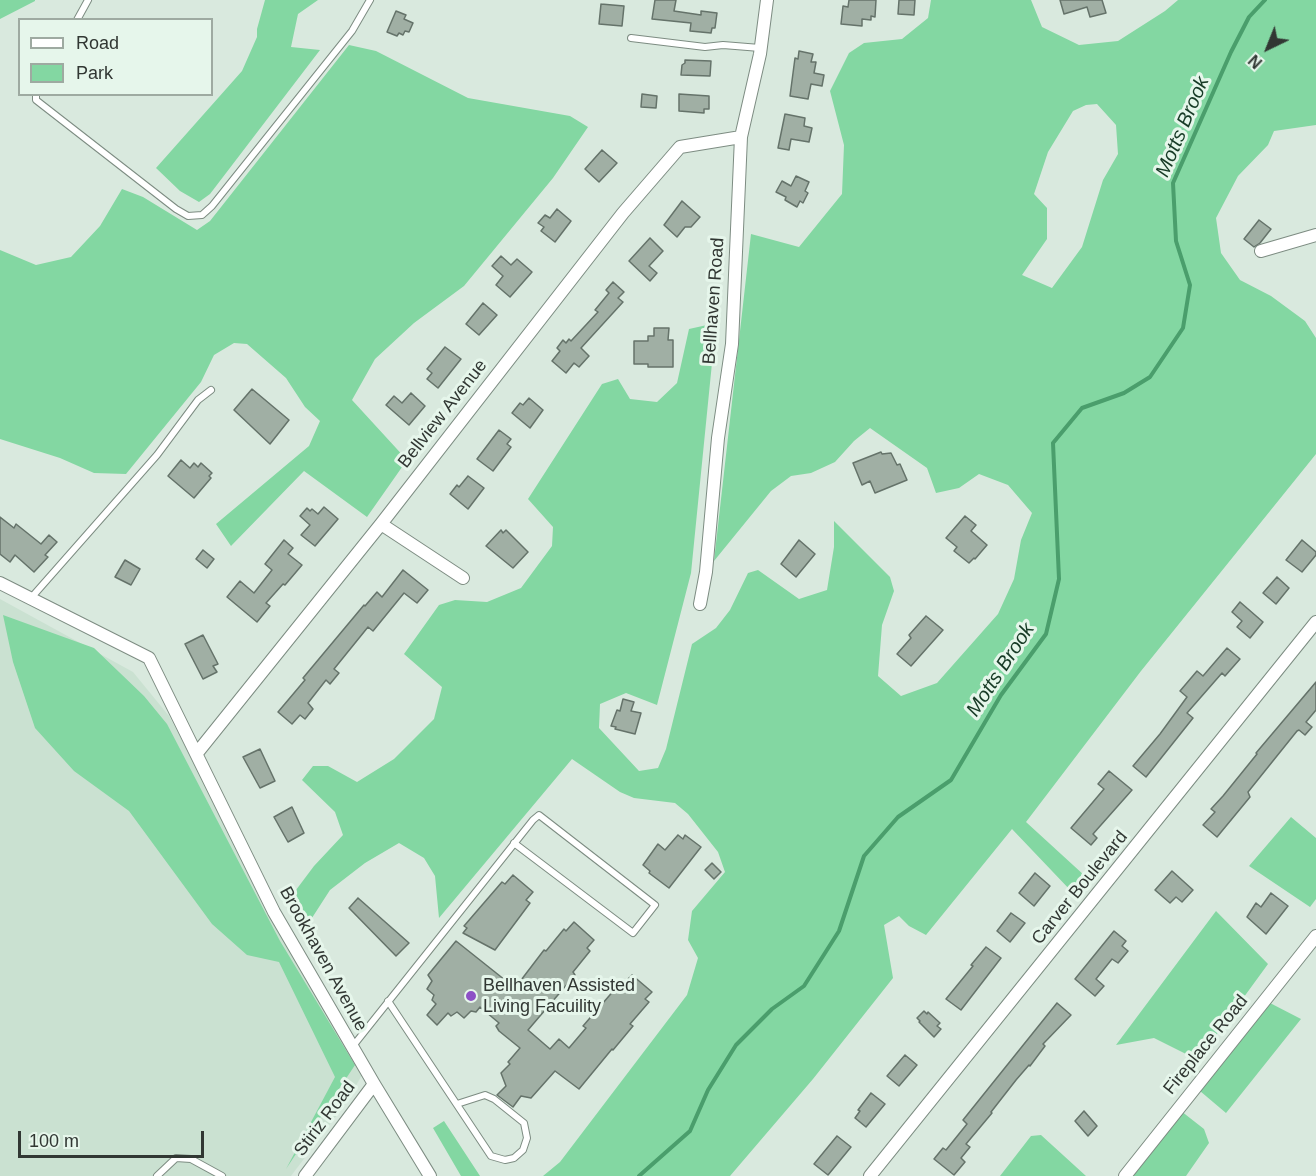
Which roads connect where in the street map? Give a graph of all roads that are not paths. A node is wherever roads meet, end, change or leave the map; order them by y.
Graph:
1 (88, 0) edge
2 (370, 0) edge
3 (766, 0) edge
4 (78, 18) edge
5 (631, 38) dead end
6 (760, 48) junction
7 (36, 96) edge
8 (741, 137) junction
9 (1316, 235) edge
10 (1262, 251) dead end
11 (211, 390) dead end
12 (381, 524) junction
13 (463, 578) dead end
14 (0, 583) edge
15 (30, 598) junction
16 (700, 604) dead end
17 (1316, 622) edge
18 (196, 753) junction
19 (514, 843) junction
20 (1316, 936) edge
21 (388, 1002) junction
22 (352, 1047) junction
23 (374, 1084) junction
24 (457, 1104) junction
25 (157, 1176) edge
26 (222, 1176) edge
27 (304, 1176) edge
28 (430, 1176) edge
29 (870, 1176) edge
30 (1125, 1176) edge

1 - 4 lane
2 - 7 lane
3 - 6 street, Bellhaven Road
5 - 6 lane
6 - 8 street, Bellhaven Road
8 - 12 street, Bellview Avenue
8 - 16 street, Bellhaven Road
9 - 10 street
11 - 15 lane
12 - 13 street
12 - 18 street, Bellview Avenue
14 - 15 street, Brookhaven Avenue
15 - 18 street, Brookhaven Avenue
17 - 29 street, Carver Boulevard
18 - 22 street, Brookhaven Avenue
19 - 19 lane
19 - 21 lane
20 - 30 street, Fireplace Road
21 - 22 lane
21 - 24 lane
22 - 23 street, Brookhaven Avenue
23 - 27 street, Stiriz Road
23 - 28 street, Brookhaven Avenue
24 - 24 lane
25 - 26 lane

